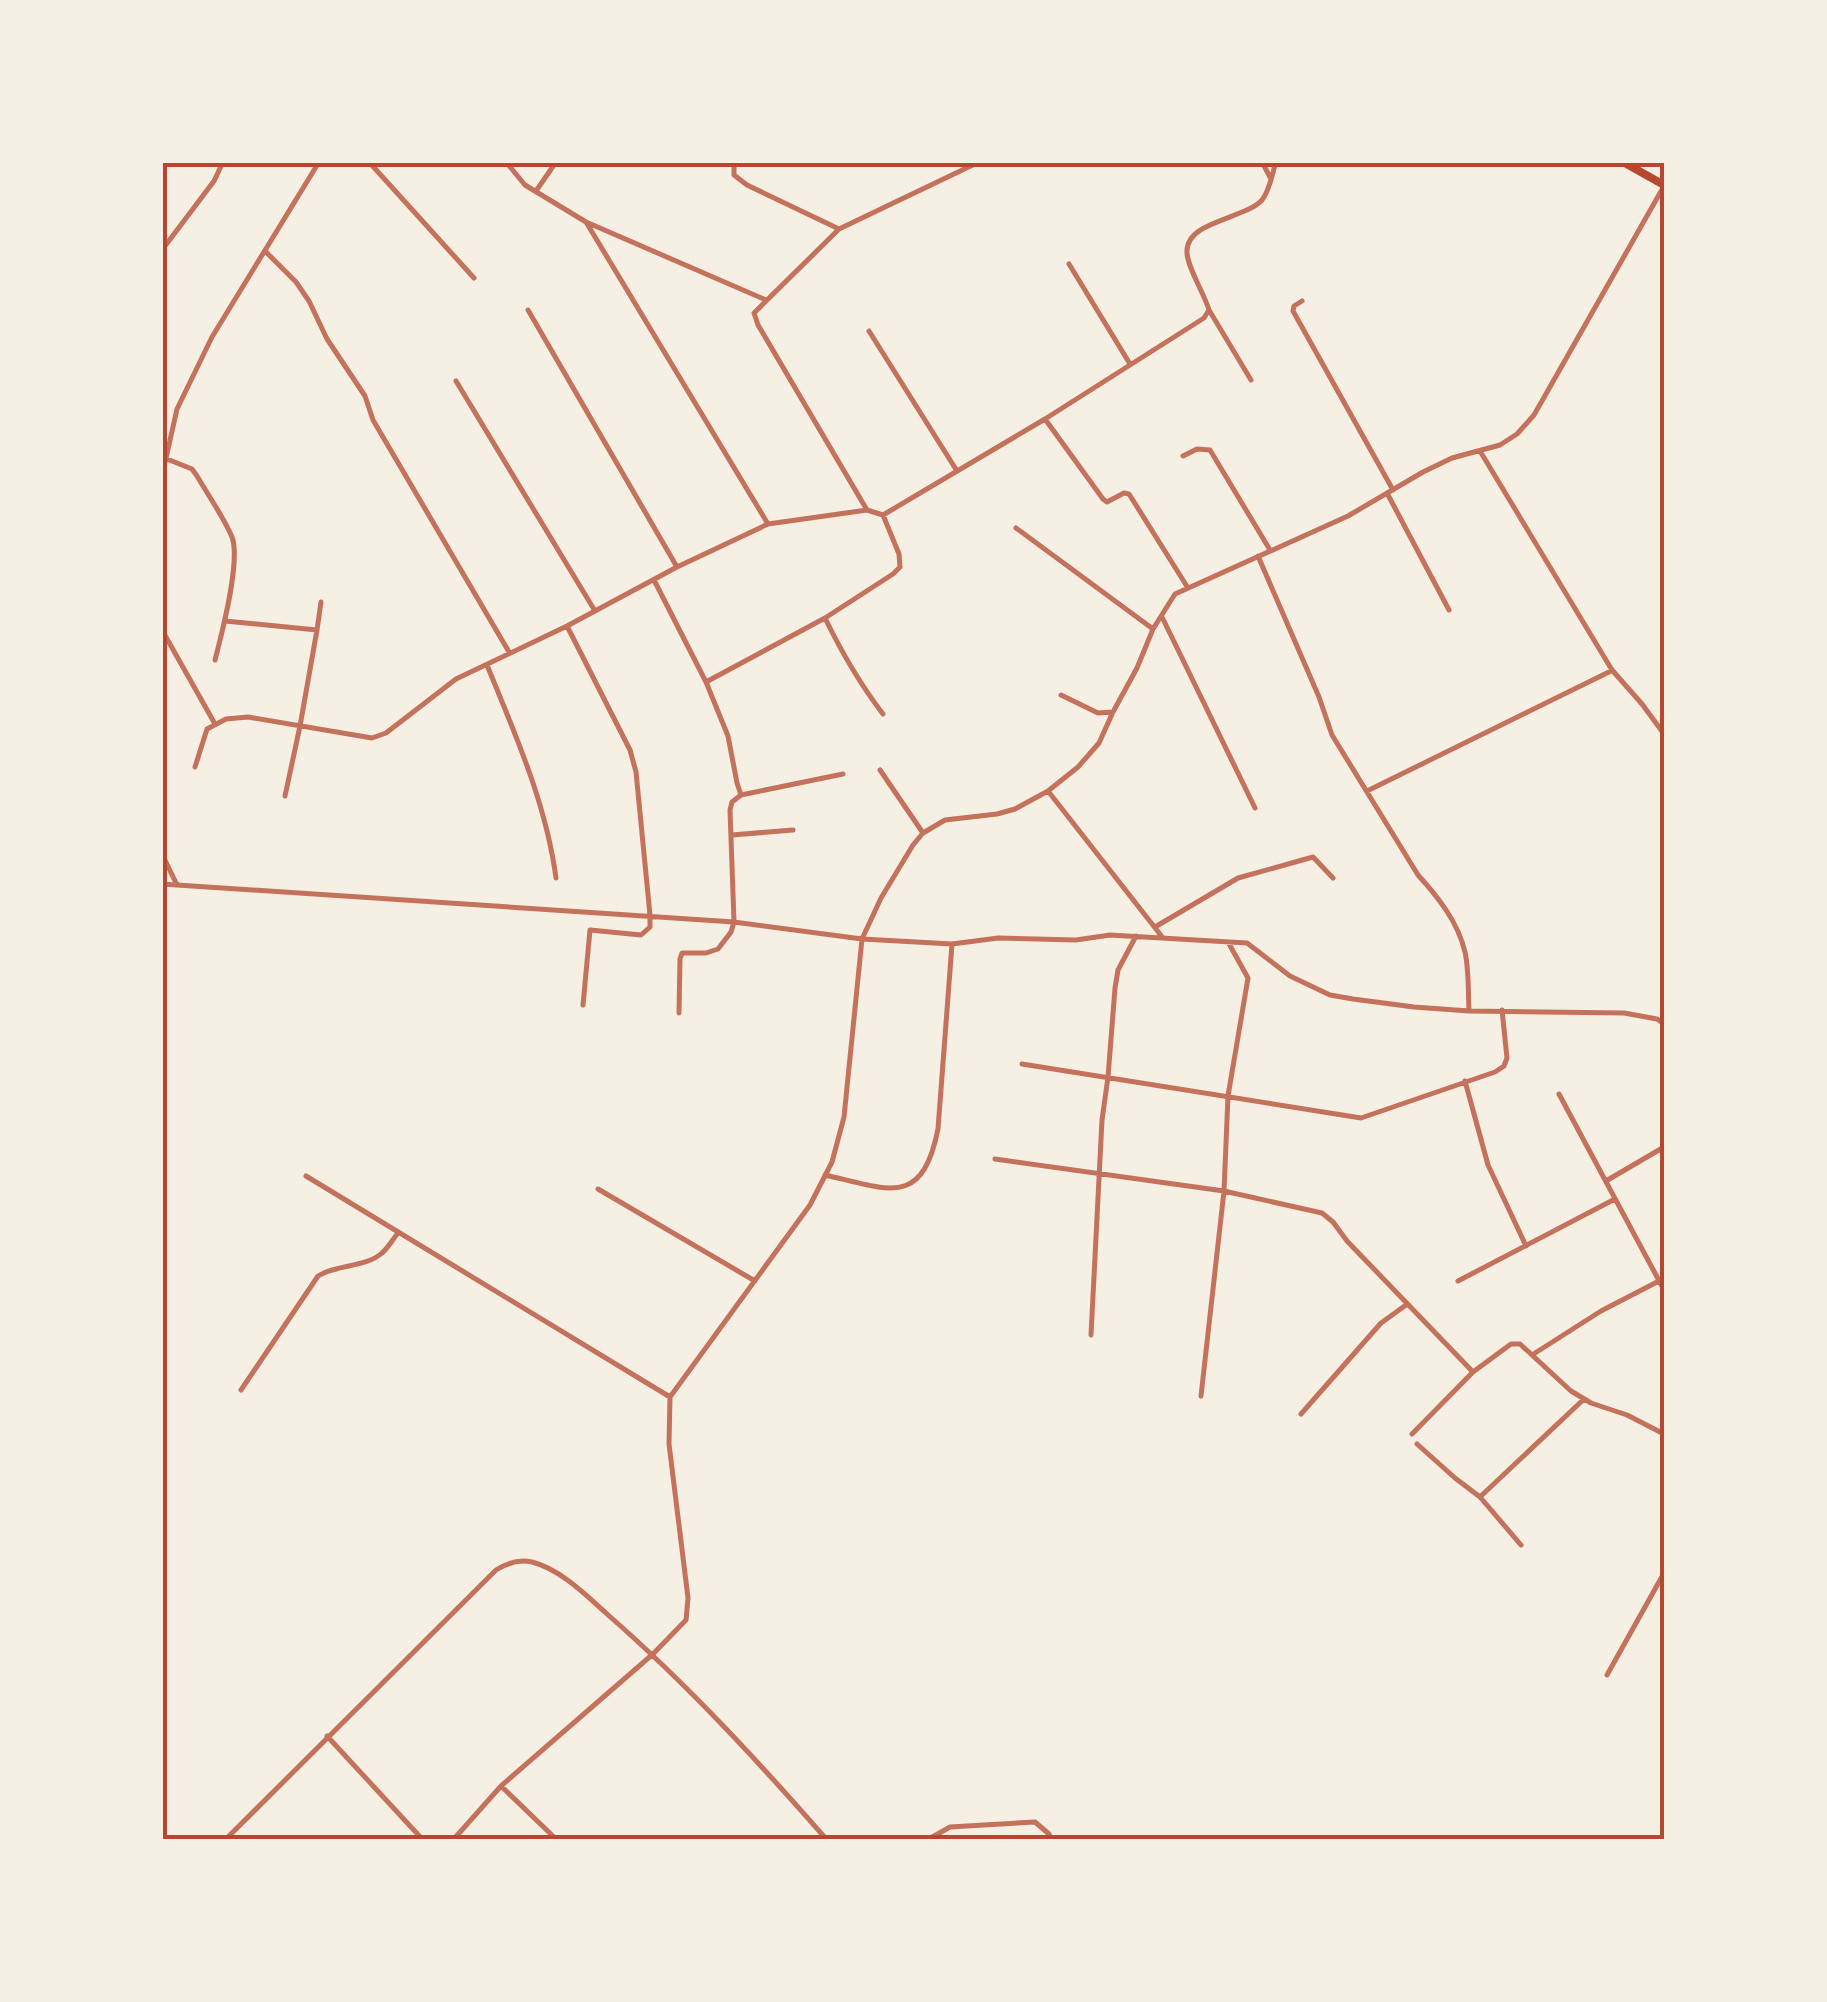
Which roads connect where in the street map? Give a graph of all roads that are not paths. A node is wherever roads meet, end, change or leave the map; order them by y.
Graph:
1 (223, 162) edge
2 (319, 162) edge
3 (369, 162) edge
4 (506, 162) edge
5 (556, 162) edge
6 (734, 162) edge
7 (979, 162) edge
8 (1262, 162) edge
9 (1276, 162) edge
10 (1624, 162) edge
11 (1271, 179) junction
12 (1664, 186) edge
13 (536, 191) junction
14 (586, 222) junction
15 (840, 229) junction
16 (162, 250) edge
17 (265, 251) junction
18 (1069, 264) dead end
19 (474, 278) dead end
20 (767, 301) junction
21 (1302, 301) dead end
22 (528, 310) dead end
23 (1209, 310) junction
24 (869, 331) dead end
25 (1130, 364) junction
26 (1251, 380) dead end
27 (456, 381) dead end
28 (1045, 419) junction
29 (1480, 451) junction
30 (1182, 456) dead end
31 (167, 460) junction
32 (957, 471) junction
33 (162, 476) edge
34 (1390, 491) junction
35 (867, 510) junction
36 (882, 515) junction
37 (768, 524) junction
38 (1016, 528) dead end
39 (1270, 550) junction
40 (1258, 556) junction
41 (677, 567) junction
42 (654, 580) junction
43 (1188, 588) junction
44 (321, 602) dead end
45 (1449, 610) dead end
46 (595, 611) junction
47 (1161, 616) junction
48 (825, 618) junction
49 (225, 620) junction
50 (567, 626) junction
51 (1153, 629) junction
52 (162, 630) edge
53 (317, 630) junction
54 (510, 652) junction
55 (215, 660) dead end
56 (486, 665) junction
57 (1612, 670) junction
58 (706, 682) junction
59 (1061, 695) dead end
60 (1113, 712) junction
61 (883, 714) dead end
62 (215, 724) junction
63 (300, 726) junction
64 (1664, 734) edge
65 (195, 767) dead end
66 (880, 770) dead end
67 (843, 774) dead end
68 (1048, 791) junction
69 (1367, 791) junction
70 (742, 795) junction
71 (285, 796) dead end
72 (1254, 808) dead end
73 (793, 830) dead end
74 (923, 833) junction
75 (732, 835) junction
76 (162, 854) edge
77 (556, 878) dead end
78 (1333, 878) dead end
79 (162, 884) edge
80 (177, 885) junction
81 (650, 915) junction
82 (734, 922) junction
83 (1155, 927) junction
84 (1136, 936) junction
85 (1163, 938) junction
86 (862, 939) junction
87 (1228, 942) junction
88 (952, 944) junction
89 (583, 1005) dead end
90 (1469, 1010) junction
91 (1502, 1010) junction
92 (679, 1014) dead end
93 (1664, 1024) edge
94 (1022, 1064) dead end
95 (1108, 1076) junction
96 (1464, 1080) junction
97 (1559, 1094) dead end
98 (1228, 1096) junction
99 (1664, 1147) edge
100 (995, 1159) dead end
101 (1098, 1173) junction
102 (825, 1175) junction
103 (306, 1176) dead end
104 (1606, 1181) junction
105 (598, 1188) dead end
106 (1224, 1191) junction
107 (1616, 1199) junction
108 (398, 1232) junction
109 (1526, 1246) junction
110 (755, 1280) junction
111 (1458, 1281) dead end
112 (1660, 1281) junction
113 (1664, 1290) edge
114 (1406, 1304) junction
115 (1090, 1334) dead end
116 (1532, 1355) junction
117 (1473, 1372) junction
118 (241, 1390) dead end
119 (670, 1396) junction
120 (1201, 1396) dead end
121 (1584, 1399) junction
122 (1301, 1414) dead end
123 (1412, 1434) dead end
124 (1664, 1434) edge
125 (1417, 1444) dead end
126 (1480, 1497) junction
127 (1521, 1545) dead end
128 (1664, 1573) edge
129 (654, 1654) junction
130 (1607, 1675) dead end
131 (328, 1736) junction
132 (501, 1786) junction
133 (162, 1833) edge
134 (168, 1840) edge
135 (225, 1840) edge
136 (423, 1840) edge
137 (454, 1840) edge
138 (557, 1840) edge
139 (827, 1840) edge
140 (926, 1840) edge
141 (1051, 1840) edge

1 - 16 street
2 - 17 street
3 - 19 street
4 - 13 street
5 - 13 street
6 - 15 street
7 - 15 street
8 - 11 street
9 - 11 street
10 - 12 main road
11 - 23 street
12 - 29 street
13 - 14 street
14 - 20 street
14 - 37 street
15 - 20 street
17 - 31 street
17 - 54 street
18 - 25 street
20 - 35 street
21 - 34 street
22 - 41 street
23 - 25 street
23 - 26 street
24 - 32 street
25 - 28 street
27 - 46 street
28 - 32 street
28 - 43 street
29 - 34 street
29 - 57 street
30 - 39 street
31 - 33 street
31 - 49 street
32 - 36 street
34 - 39 street
34 - 45 street
35 - 36 street
35 - 37 street
36 - 48 street
37 - 41 street
38 - 51 street
39 - 40 street
40 - 43 street
40 - 69 street
41 - 42 street
42 - 46 street
42 - 58 street
43 - 47 street
44 - 53 street
46 - 50 street
47 - 51 street
47 - 72 street
48 - 58 street
48 - 61 street
49 - 53 street
49 - 55 street
50 - 54 street
50 - 81 street
51 - 60 street
52 - 62 street
53 - 63 street
54 - 56 street
56 - 63 street
56 - 77 street
57 - 64 street
57 - 69 street
58 - 70 street
59 - 60 street
60 - 68 street
62 - 63 street
62 - 65 street
63 - 71 street
66 - 74 street
67 - 70 street
68 - 74 street
68 - 83 street
69 - 90 street
70 - 75 street
73 - 75 street
74 - 86 street
75 - 82 street
76 - 80 street
78 - 83 street
79 - 80 street
80 - 81 street
81 - 82 street
81 - 89 street
82 - 86 street
82 - 92 street
83 - 85 street
84 - 85 street
84 - 88 street
84 - 95 street
85 - 87 street
86 - 88 street
86 - 102 street
87 - 90 street
87 - 98 street
88 - 102 street
90 - 91 street
91 - 93 street
91 - 96 street
94 - 95 street
95 - 98 street
95 - 101 street
96 - 98 street
96 - 109 street
97 - 104 street
98 - 106 street
99 - 104 street
100 - 101 street
101 - 106 street
101 - 115 street
102 - 110 street
103 - 108 street
104 - 107 street
105 - 110 street
106 - 114 street
106 - 120 street
107 - 109 street
107 - 112 street
108 - 118 street
108 - 119 street
109 - 111 street
110 - 119 street
112 - 113 street
112 - 116 street
114 - 117 street
114 - 122 street
116 - 117 street
116 - 121 street
117 - 123 street
119 - 129 street
121 - 124 street
121 - 126 street
125 - 126 street
126 - 127 street
128 - 130 street
129 - 131 street
129 - 132 street
129 - 139 street
131 - 135 street
131 - 136 street
132 - 137 street
132 - 138 street
133 - 134 street
140 - 141 street

